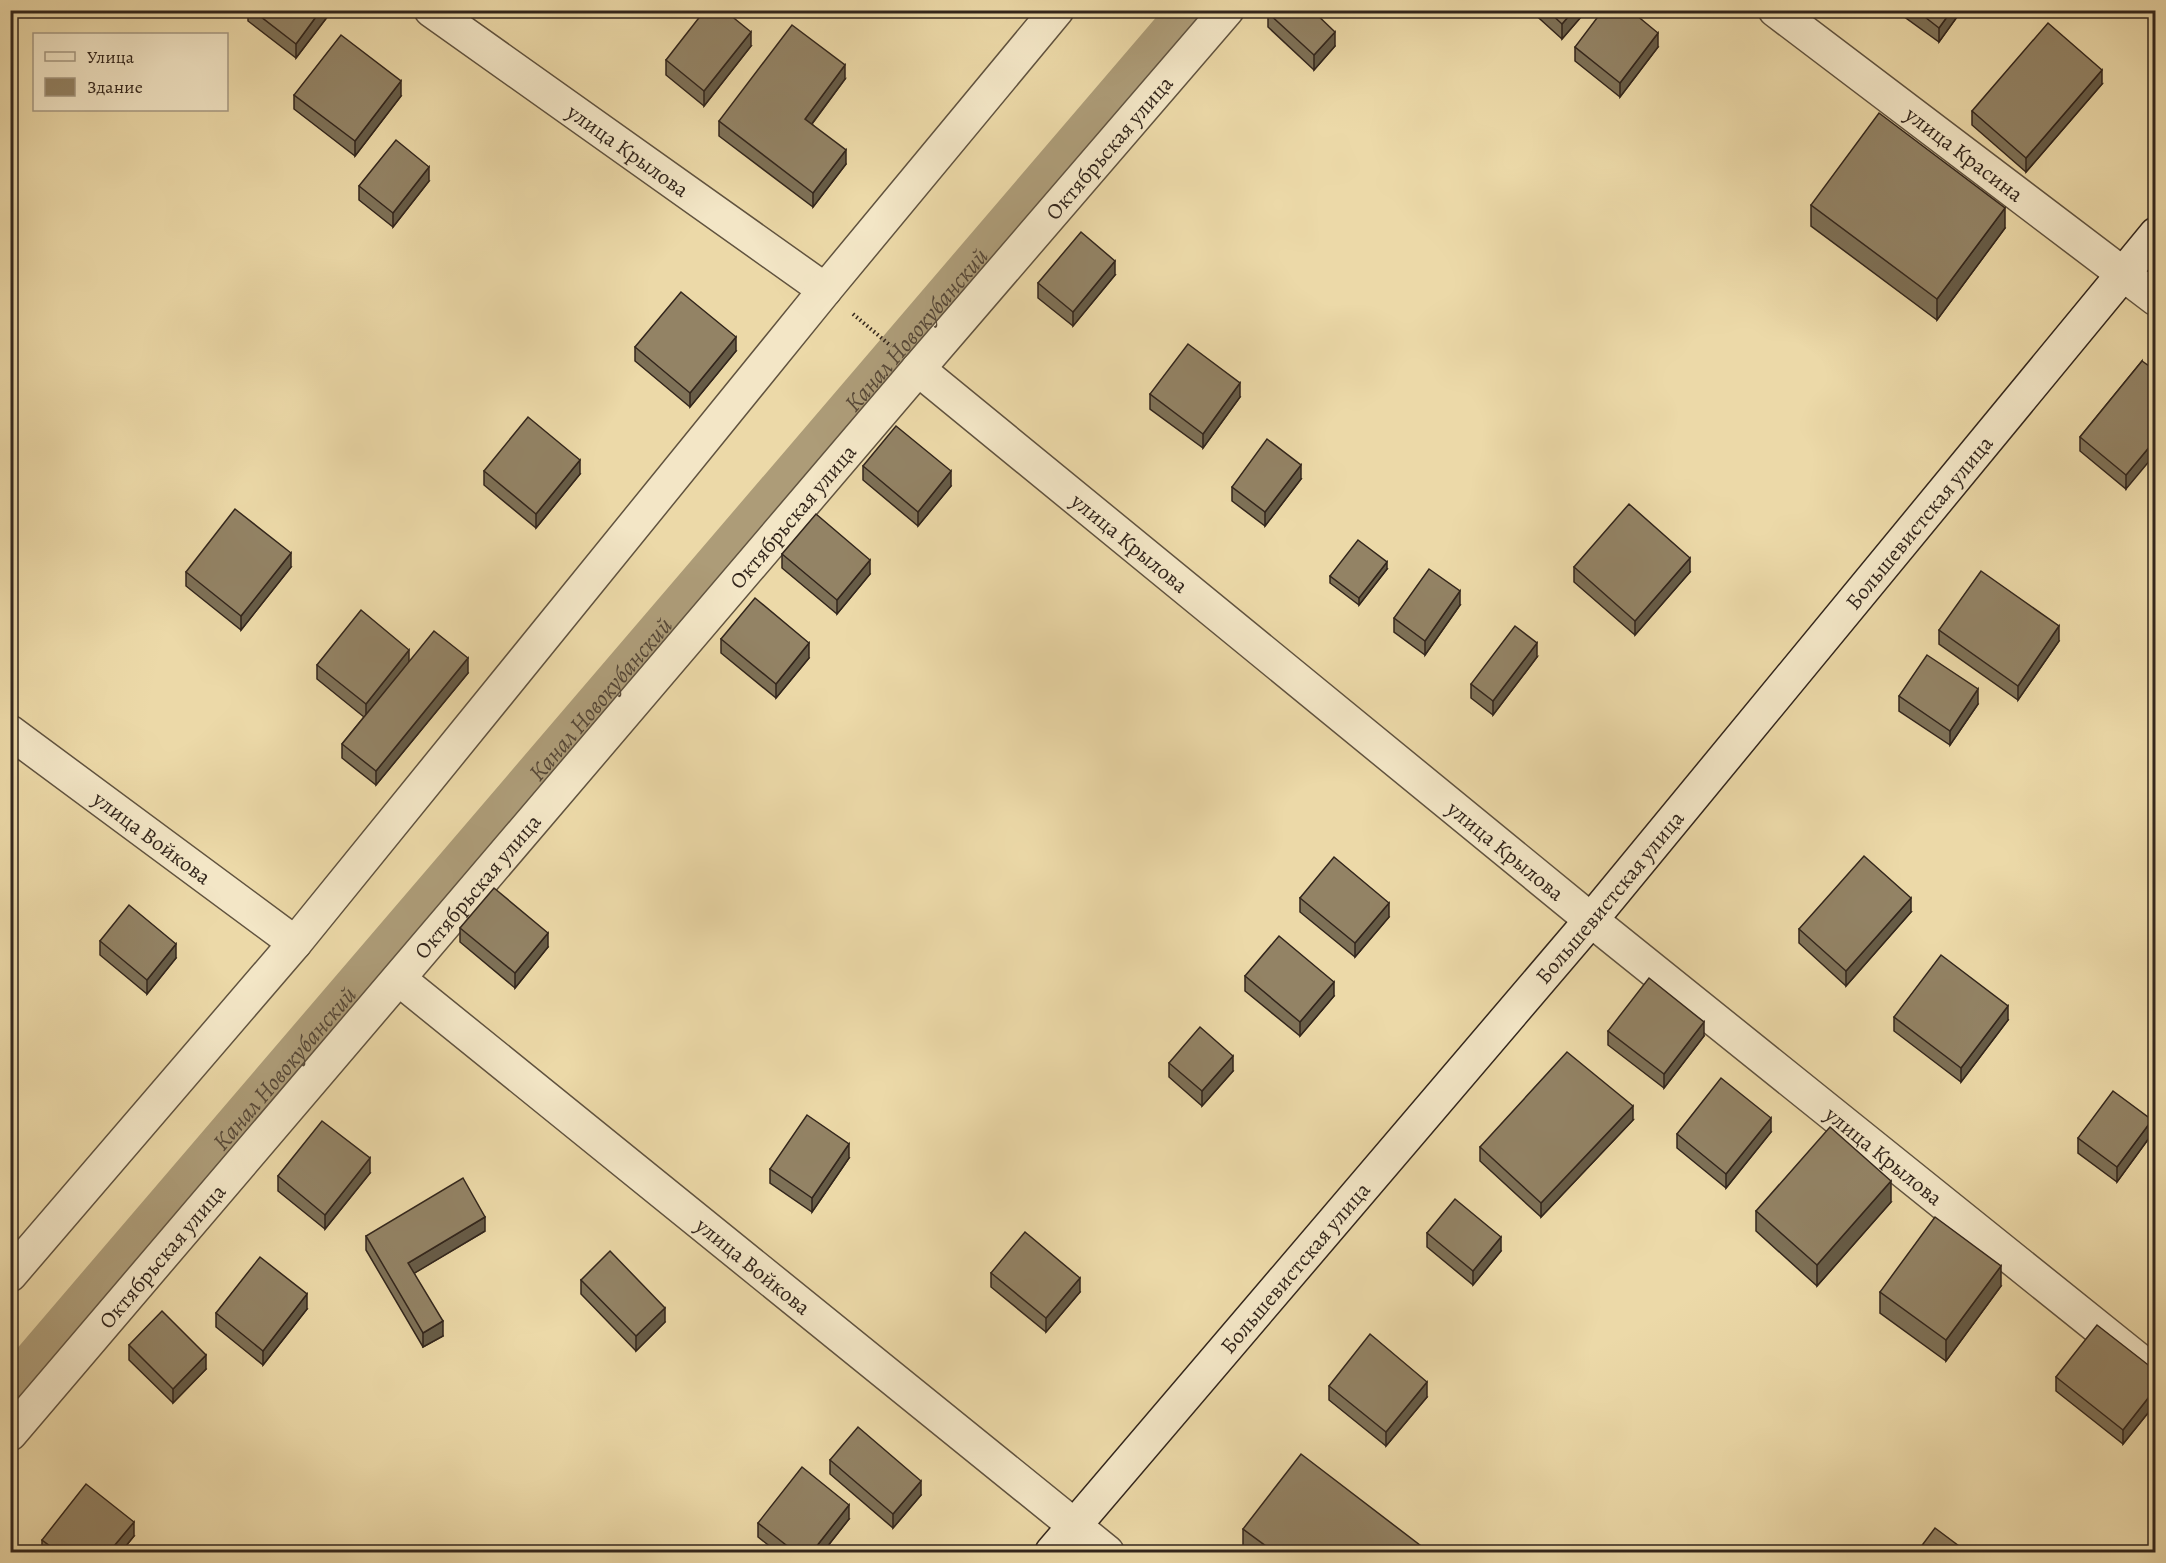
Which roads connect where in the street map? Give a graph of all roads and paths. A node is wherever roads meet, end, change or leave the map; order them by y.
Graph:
1 (431, 10) edge
2 (1057, 10) edge
3 (1227, 10) edge
4 (1775, 10) edge
5 (2156, 234) edge
6 (2124, 275) junction
7 (825, 290) junction
8 (2156, 299) edge
9 (918, 369) junction
10 (10, 732) edge
11 (1591, 920) junction
12 (295, 943) junction
13 (399, 979) junction
14 (10, 1275) edge
15 (2156, 1374) edge
16 (10, 1434) edge
17 (1075, 1528) junction
18 (1052, 1552) edge
19 (1107, 1552) edge

1 - 7 street, улица Крылова
2 - 7 street
3 - 9 street, Октябрьская улица
4 - 6 street, улица Красина
5 - 6 street, Большевистская улица
6 - 8 street, улица Красина
6 - 11 street, Большевистская улица
7 - 9 path
7 - 12 street
9 - 11 street, улица Крылова
9 - 13 street, Октябрьская улица
10 - 12 street, улица Войкова
11 - 15 street, улица Крылова
11 - 17 street, Большевистская улица
12 - 14 street
13 - 16 street, Октябрьская улица
13 - 17 street, улица Войкова
17 - 18 street, Большевистская улица
17 - 19 street, улица Войкова

